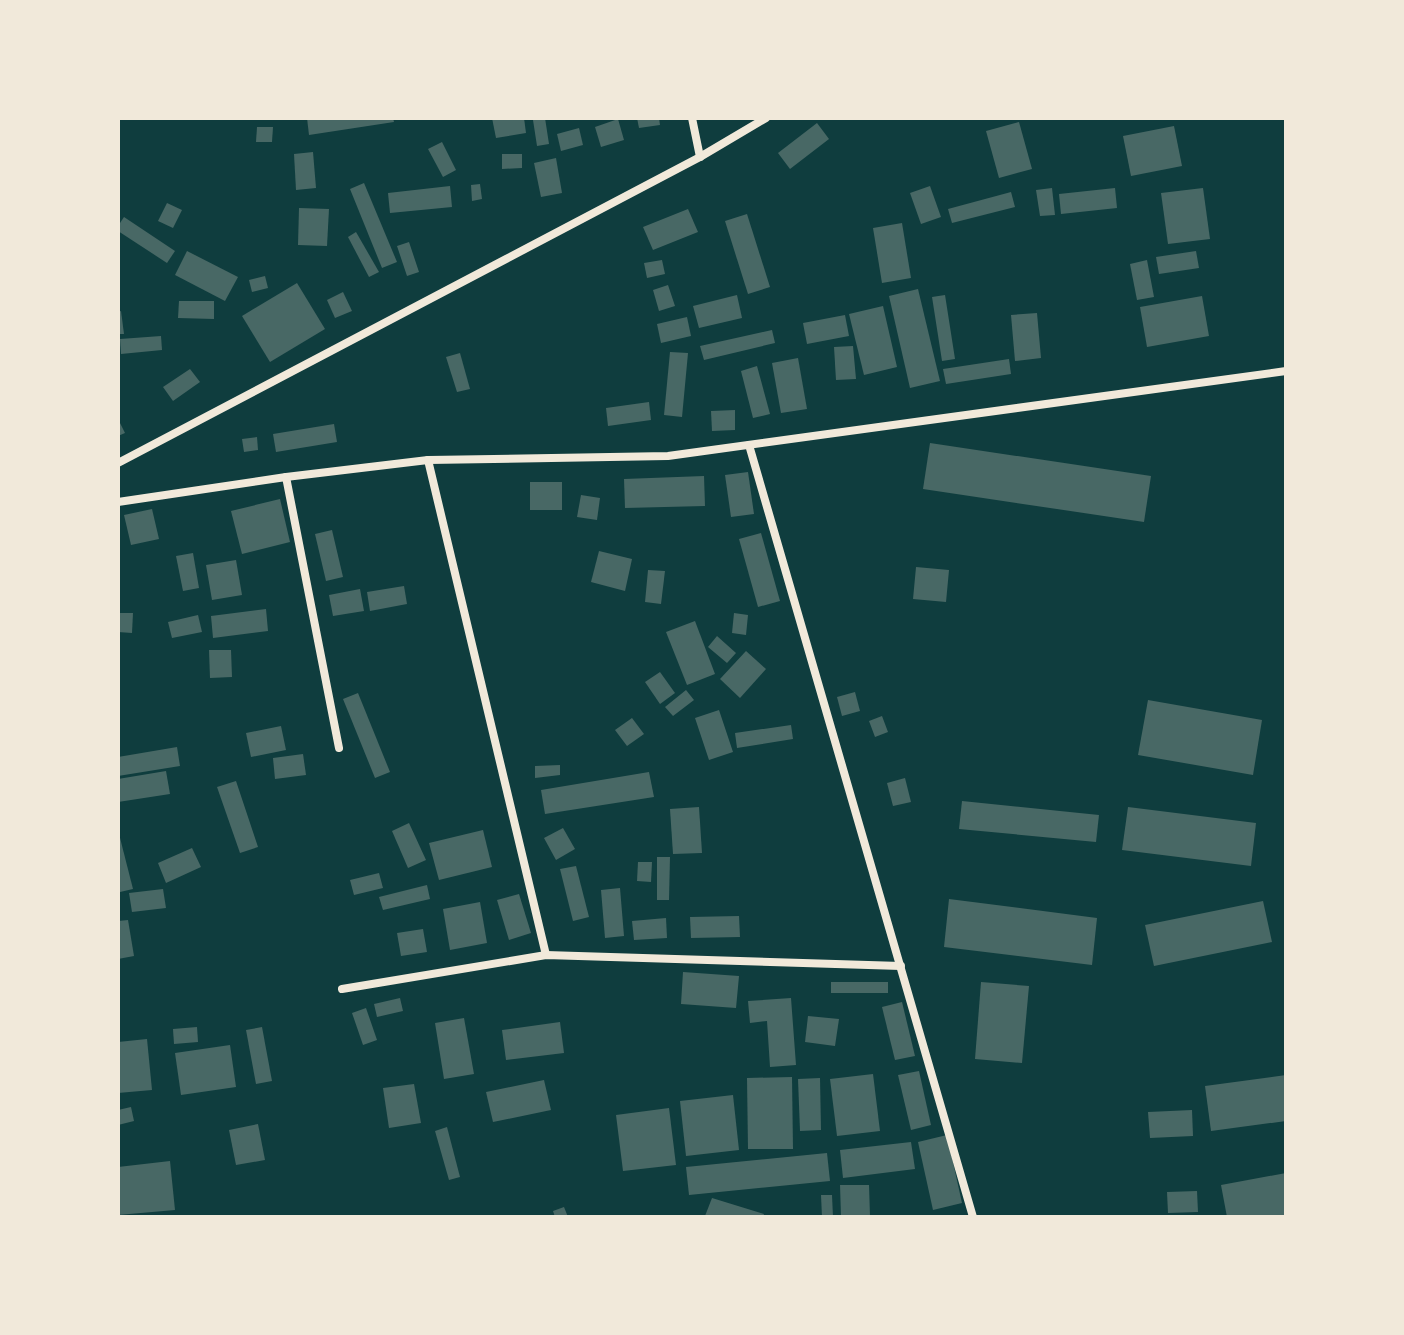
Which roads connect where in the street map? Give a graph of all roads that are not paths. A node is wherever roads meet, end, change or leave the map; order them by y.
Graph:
1 (692, 118) edge
2 (766, 118) edge
3 (700, 157) junction
4 (1286, 371) edge
5 (749, 445) junction
6 (428, 460) junction
7 (118, 463) edge
8 (286, 477) junction
9 (118, 502) edge
10 (339, 748) dead end
11 (546, 955) junction
12 (901, 966) junction
13 (342, 989) dead end
14 (973, 1217) edge

1 - 3 street
2 - 3 street
3 - 7 street
4 - 5 street
5 - 6 street
5 - 12 street
6 - 8 street
6 - 11 street
8 - 9 street
8 - 10 street
11 - 12 street
11 - 13 street
12 - 14 street

